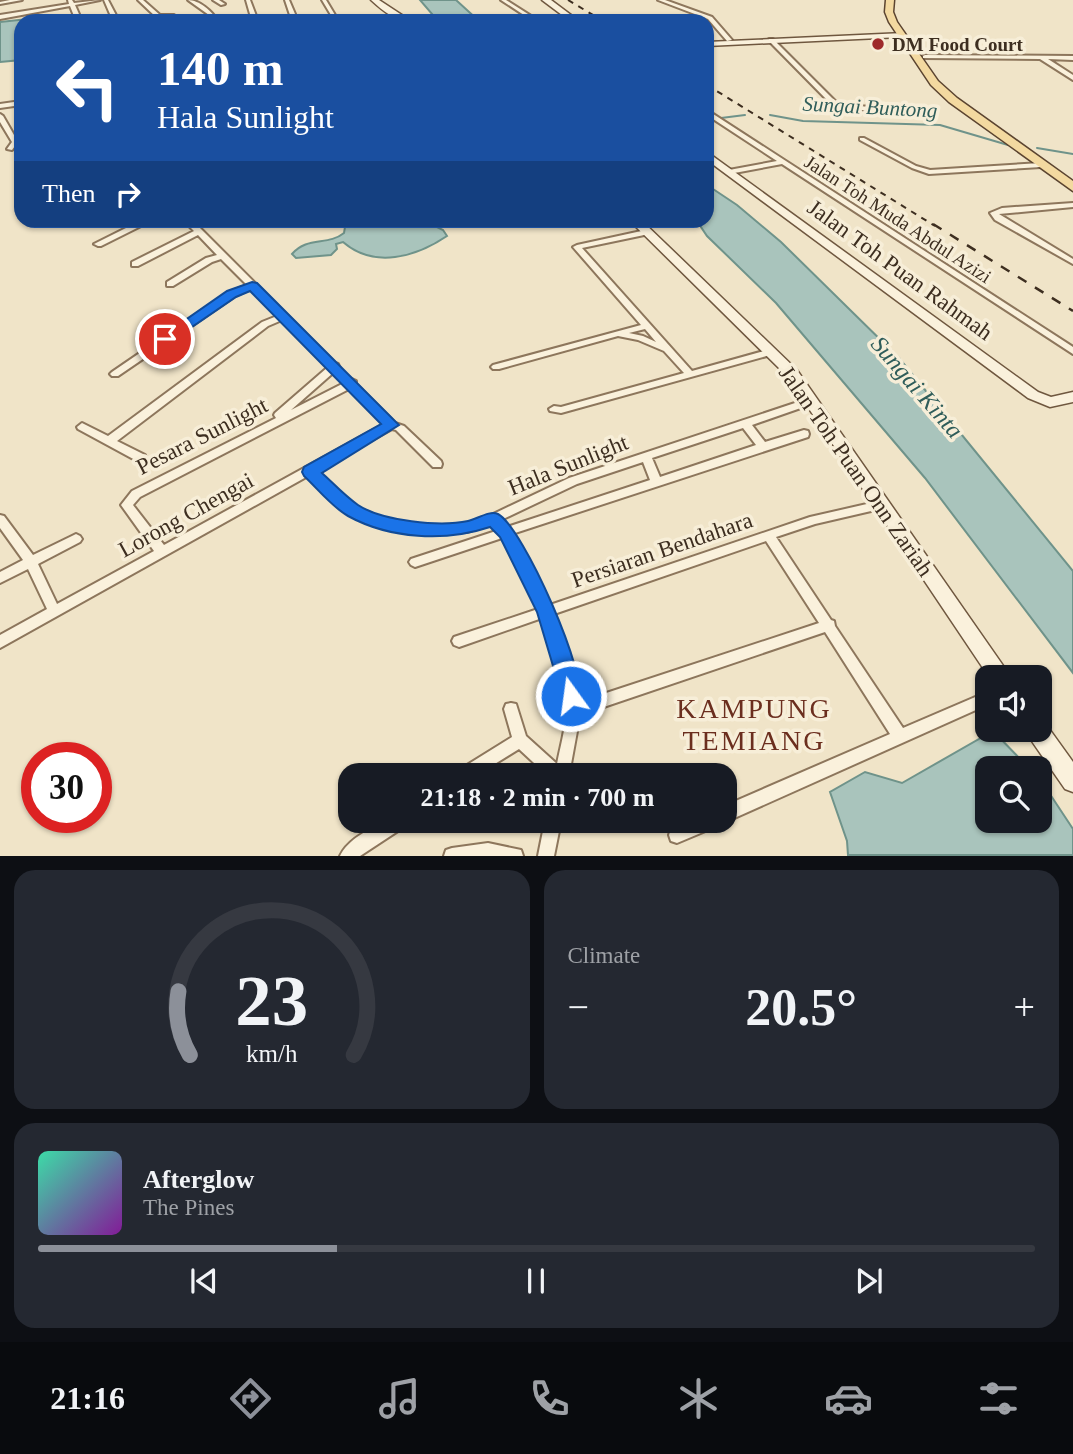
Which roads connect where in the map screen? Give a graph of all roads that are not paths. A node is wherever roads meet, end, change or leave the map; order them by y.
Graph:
1 (20, 0) edge
2 (30, 0) edge
3 (99, 0) edge
4 (140, 0) edge
5 (190, 0) edge
6 (215, 0) edge
7 (374, 0) edge
8 (503, 0) edge
9 (546, 0) edge
10 (660, 0) edge
11 (890, 0) edge
12 (897, 0) edge
13 (71, 2) edge
14 (0, 3) edge
15 (223, 4) dead end
16 (36, 11) junction
17 (18, 14) edge
18 (154, 14) edge
19 (211, 14) edge
20 (394, 14) edge
21 (525, 14) edge
22 (565, 14) edge
23 (699, 14) edge
24 (893, 15) junction
25 (714, 23) edge
26 (901, 35) junction
27 (884, 36) junction
28 (729, 40) dead end
29 (768, 41) junction
30 (714, 44) edge
31 (909, 46) junction
32 (925, 57) junction
33 (1042, 58) junction
34 (1073, 58) edge
35 (1073, 78) edge
36 (876, 110) dead end
37 (0, 116) edge
38 (714, 117) edge
39 (862, 139) dead end
40 (14, 140) edge
41 (14, 143) edge
42 (10, 149) dead end
43 (714, 160) edge
44 (781, 165) junction
45 (1041, 165) junction
46 (735, 175) junction
47 (1073, 181) edge
48 (1073, 187) edge
49 (1073, 205) edge
50 (132, 228) edge
51 (194, 228) edge
52 (634, 228) edge
53 (642, 228) edge
54 (198, 232) junction
55 (98, 244) dead end
56 (224, 256) junction
57 (1073, 262) edge
58 (135, 264) dead end
59 (170, 284) dead end
60 (252, 286) junction
61 (284, 316) junction
62 (646, 326) junction
63 (617, 334) junction
64 (669, 351) junction
65 (1073, 351) edge
66 (771, 352) junction
67 (335, 366) junction
68 (496, 367) dead end
69 (115, 374) dead end
70 (691, 375) junction
71 (352, 383) junction
72 (1073, 397) edge
73 (811, 401) junction
74 (554, 409) dead end
75 (746, 423) junction
76 (268, 425) junction
77 (391, 425) junction
78 (82, 428) dead end
79 (804, 434) dead end
80 (110, 441) junction
81 (763, 447) junction
82 (646, 456) junction
83 (141, 458) dead end
84 (438, 464) dead end
85 (310, 472) junction
86 (656, 481) junction
87 (880, 505) junction
88 (0, 519) edge
89 (493, 519) junction
90 (507, 532) junction
91 (769, 536) junction
92 (76, 539) dead end
93 (162, 552) junction
94 (31, 562) junction
95 (415, 562) dead end
96 (0, 579) edge
97 (55, 612) junction
98 (547, 612) junction
99 (829, 625) junction
100 (459, 641) dead end
101 (0, 642) edge
102 (993, 665) edge
103 (975, 703) edge
104 (510, 709) dead end
105 (573, 712) junction
106 (900, 736) junction
107 (520, 740) junction
108 (1045, 742) edge
109 (483, 763) edge
110 (546, 763) edge
111 (562, 763) edge
112 (1073, 781) edge
113 (737, 808) edge
114 (379, 833) edge
115 (551, 833) edge
116 (682, 833) edge
117 (677, 835) dead end
118 (348, 856) edge
119 (452, 856) edge
120 (515, 856) edge
121 (547, 856) edge

1 - 14 street
2 - 16 street
3 - 13 street
4 - 18 street
5 - 19 street
6 - 15 street
7 - 20 street
8 - 21 street
9 - 22 street
10 - 23 street
11 - 24 main road
12 - 24 main road
13 - 16 street
16 - 17 street
24 - 26 main road
24 - 27 main road
24 - 32 main road
25 - 28 street
26 - 27 street
26 - 31 main road
26 - 32 main road
27 - 29 street
27 - 31 main road
29 - 30 street
29 - 36 street
31 - 45 main road
32 - 33 street
32 - 47 main road
33 - 34 street
33 - 35 street
37 - 40 street
38 - 44 street, Jalan Toh Muda Abdul Azizi
39 - 45 street
41 - 42 street
43 - 46 street, Jalan Toh Puan Rahmah
44 - 46 street
44 - 65 street, Jalan Toh Muda Abdul Azizi
45 - 48 main road
46 - 72 street, Jalan Toh Puan Rahmah
49 - 57 street
50 - 55 street
51 - 54 street
52 - 62 street
53 - 66 street, Jalan Toh Puan Onn Zariah
54 - 56 street
54 - 58 street
56 - 59 street
56 - 60 street
60 - 61 street
60 - 69 street
61 - 67 street
61 - 80 street
62 - 63 street
62 - 64 street
63 - 64 street
63 - 68 street
64 - 70 street
66 - 70 street
66 - 73 street, Jalan Toh Puan Onn Zariah
67 - 71 street
67 - 76 street
70 - 74 street
71 - 76 street, Pesara Sunlight
71 - 77 street
73 - 75 street, Hala Sunlight
73 - 87 street, Jalan Toh Puan Onn Zariah
75 - 81 street
75 - 82 street, Hala Sunlight
76 - 93 street, Pesara Sunlight
77 - 84 street
77 - 85 street, Lorong Chengai
78 - 80 street
79 - 81 street
80 - 83 street
81 - 86 street
82 - 86 street
82 - 89 street, Hala Sunlight
85 - 89 street, Hala Sunlight
85 - 93 street, Lorong Chengai
86 - 90 street
87 - 91 street, Persiaran Bendahara
87 - 102 street, Jalan Toh Puan Onn Zariah
88 - 94 street
89 - 90 street
90 - 95 street
90 - 98 street
91 - 98 street, Persiaran Bendahara
91 - 99 street
92 - 94 street
93 - 97 street, Lorong Chengai
94 - 96 street
94 - 97 street
97 - 101 street, Lorong Chengai
98 - 100 street, Persiaran Bendahara
98 - 105 street
99 - 105 street
99 - 106 street
103 - 106 street
104 - 107 street
105 - 111 street
106 - 113 street
107 - 109 street
107 - 110 street
108 - 112 street
114 - 118 street
115 - 121 street
116 - 117 street
119 - 120 street

